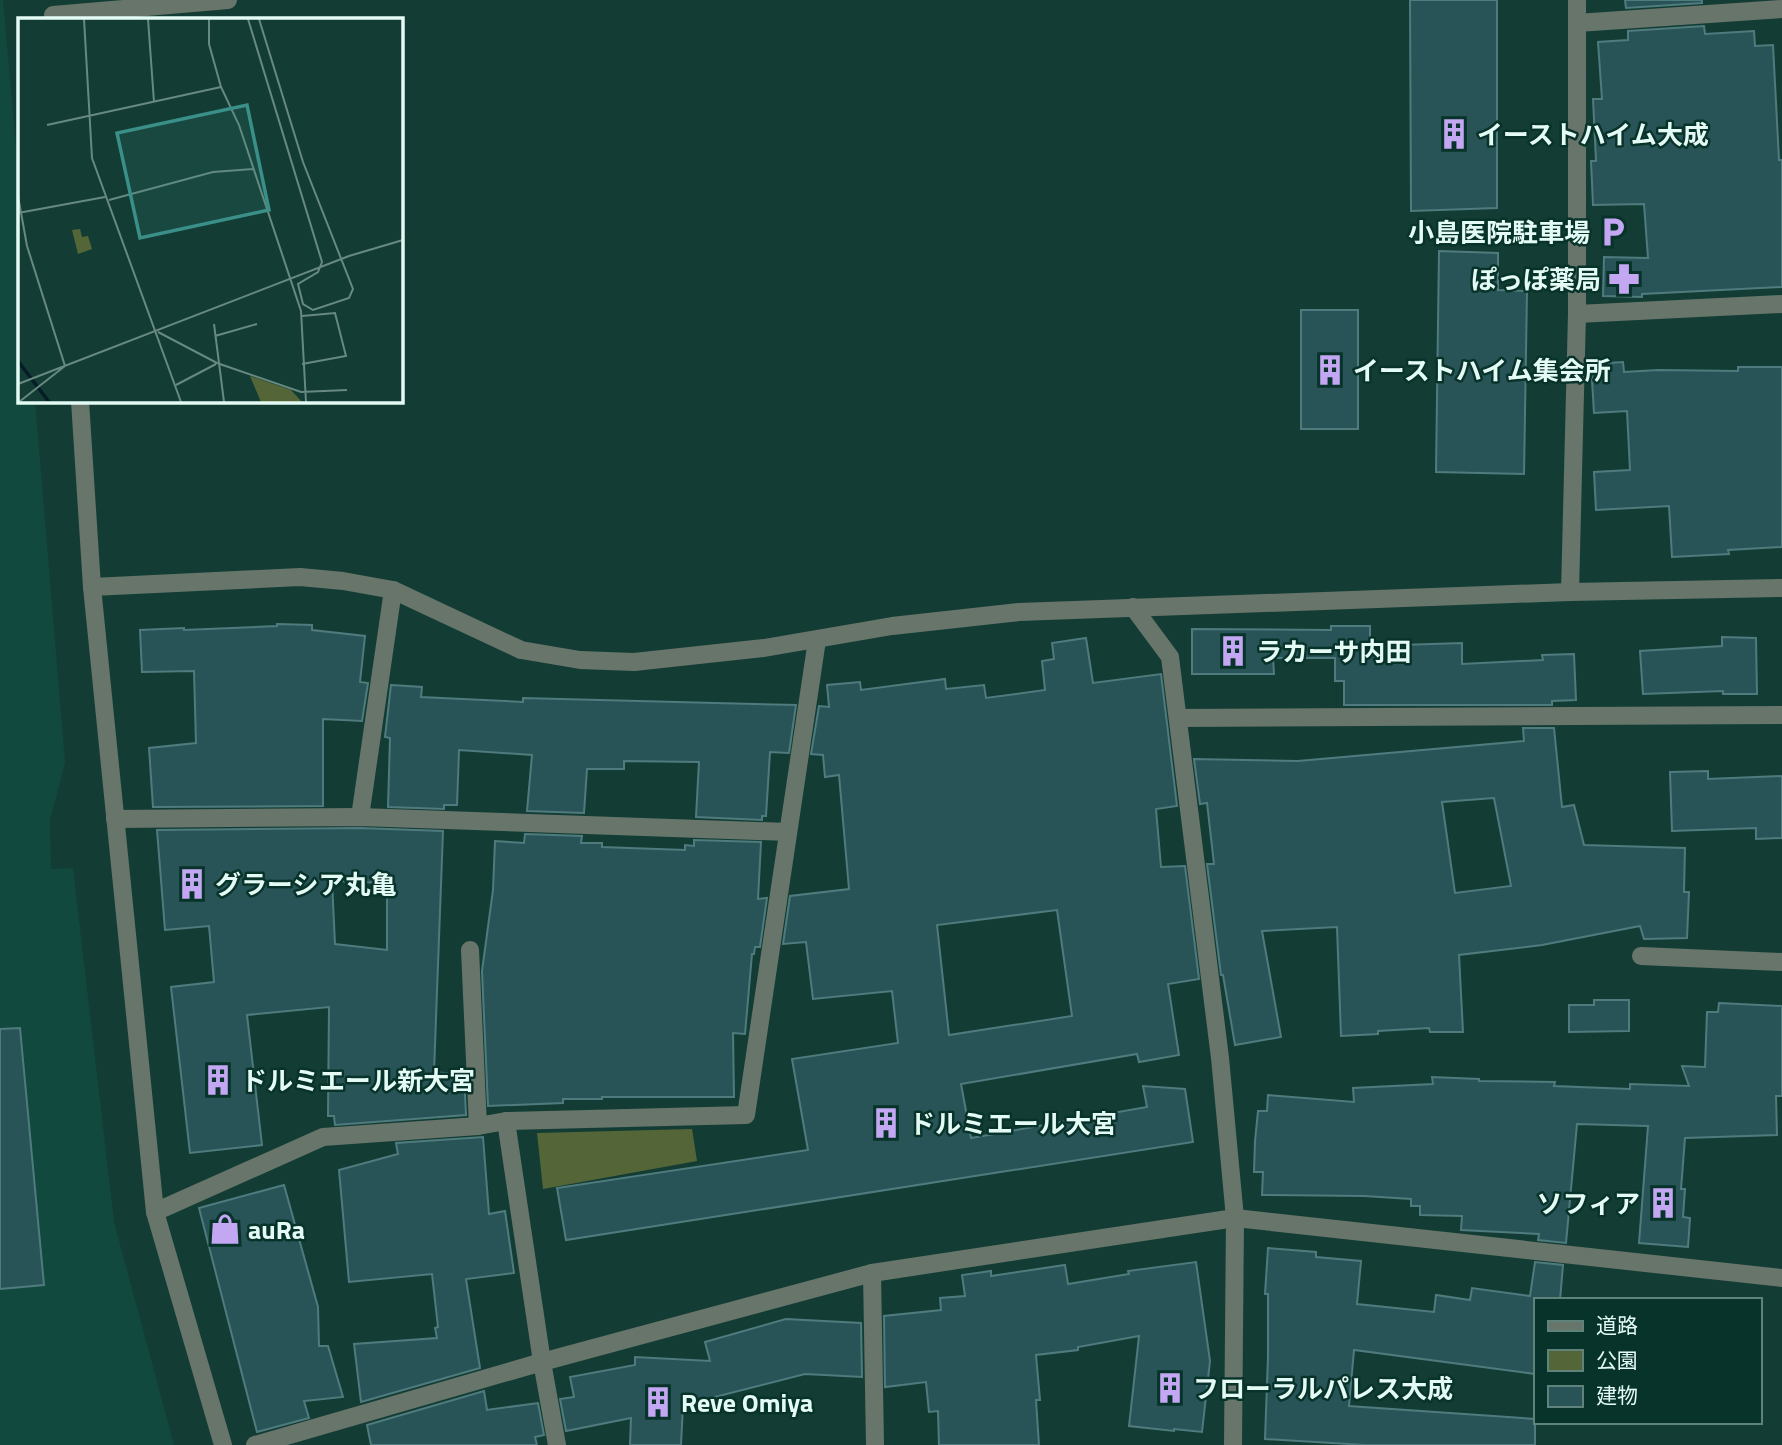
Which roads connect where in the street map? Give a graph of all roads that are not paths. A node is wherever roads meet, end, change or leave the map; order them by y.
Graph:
1 (228, 0) edge
2 (1577, 0) edge
3 (1782, 9) edge
4 (52, 12) edge
5 (1577, 23) junction
6 (1782, 304) edge
7 (1577, 314) junction
8 (80, 402) edge
9 (92, 587) junction
10 (1782, 588) edge
11 (393, 590) junction
12 (1570, 592) junction
13 (1133, 607) junction
14 (817, 640) junction
15 (1782, 715) edge
16 (1178, 718) junction
17 (360, 817) junction
18 (115, 819) junction
19 (788, 832) junction
20 (470, 950) dead end
21 (1641, 956) dead end
22 (1782, 962) edge
23 (506, 1121) junction
24 (478, 1126) junction
25 (155, 1212) junction
26 (1235, 1218) junction
27 (872, 1273) junction
28 (1782, 1278) edge
29 (542, 1362) junction
30 (223, 1445) edge
31 (255, 1445) edge
32 (557, 1445) edge
33 (874, 1445) edge
34 (1233, 1445) edge

1 - 4 street
2 - 5 street
3 - 5 street
5 - 7 street
6 - 7 street
7 - 12 street
8 - 9 street
9 - 11 street
9 - 18 street
10 - 12 street
11 - 14 street
11 - 17 street
12 - 13 street
13 - 14 street
13 - 16 street
14 - 19 street
15 - 16 street
16 - 26 street
17 - 18 street
17 - 19 street
18 - 25 street
19 - 23 street
20 - 24 street
21 - 22 street
23 - 24 street
23 - 29 street
24 - 25 street
25 - 30 street
26 - 27 street
26 - 28 street
26 - 34 street
27 - 29 street
27 - 33 street
29 - 31 street
29 - 32 street

